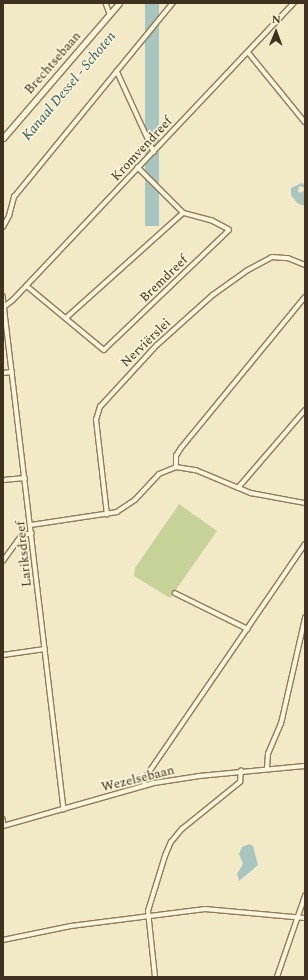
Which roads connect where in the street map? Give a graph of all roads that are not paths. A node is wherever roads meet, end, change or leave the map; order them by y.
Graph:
1 (106, 3) edge
2 (119, 3) edge
3 (173, 3) edge
4 (294, 3) edge
5 (110, 14) junction
6 (248, 52) junction
7 (117, 71) junction
8 (305, 122) edge
9 (3, 138) edge
10 (154, 152) junction
11 (138, 168) junction
12 (183, 213) junction
13 (3, 227) edge
14 (305, 266) edge
15 (27, 286) junction
16 (3, 296) edge
17 (305, 297) edge
18 (4, 307) edge
19 (66, 318) junction
20 (12, 372) junction
21 (3, 373) edge
22 (305, 410) edge
23 (176, 467) junction
24 (25, 478) junction
25 (3, 480) edge
26 (238, 488) junction
27 (305, 503) edge
28 (107, 515) junction
29 (31, 525) junction
30 (32, 532) junction
31 (305, 544) edge
32 (3, 561) edge
33 (175, 593) dead end
34 (305, 618) edge
35 (248, 629) junction
36 (46, 649) junction
37 (3, 655) edge
38 (305, 766) edge
39 (267, 768) junction
40 (241, 771) junction
41 (144, 786) junction
42 (64, 809) junction
43 (3, 819) edge
44 (4, 825) edge
45 (305, 896) edge
46 (148, 915) junction
47 (298, 917) junction
48 (305, 918) edge
49 (3, 940) edge
50 (155, 977) edge
51 (277, 977) edge

1 - 5 street
2 - 5 main road, Brechtsebaan
3 - 7 street
4 - 6 street, Kromvendreef
5 - 9 main road, Brechtsebaan
6 - 8 street
6 - 10 street, Kromvendreef
7 - 10 street
7 - 13 street
10 - 11 street, Kromvendreef
11 - 12 street, Bremdreef
11 - 15 street, Kromvendreef
12 - 19 street
12 - 19 street, Bremdreef
14 - 28 street, Nerviërslei
15 - 18 street, Kromvendreef
15 - 19 street, Bremdreef
16 - 18 street, Lariksdreef
17 - 23 street
18 - 20 street, Lariksdreef
20 - 21 street
20 - 24 street, Lariksdreef
22 - 26 street
23 - 26 street
23 - 28 street
24 - 25 street
24 - 29 street, Lariksdreef
26 - 27 street
28 - 29 street
29 - 30 street, Lariksdreef
30 - 32 street
30 - 36 street, Lariksdreef
31 - 35 street
33 - 35 street
34 - 39 street
35 - 41 street
36 - 37 street
36 - 42 street, Lariksdreef
38 - 39 street, Wezelsebaan
39 - 40 street, Wezelsebaan
40 - 41 street, Wezelsebaan
40 - 46 street
41 - 42 street, Wezelsebaan
42 - 44 street, Wezelsebaan
43 - 44 street
45 - 47 street
46 - 47 street
46 - 49 street
46 - 50 street
47 - 48 street
47 - 51 street

